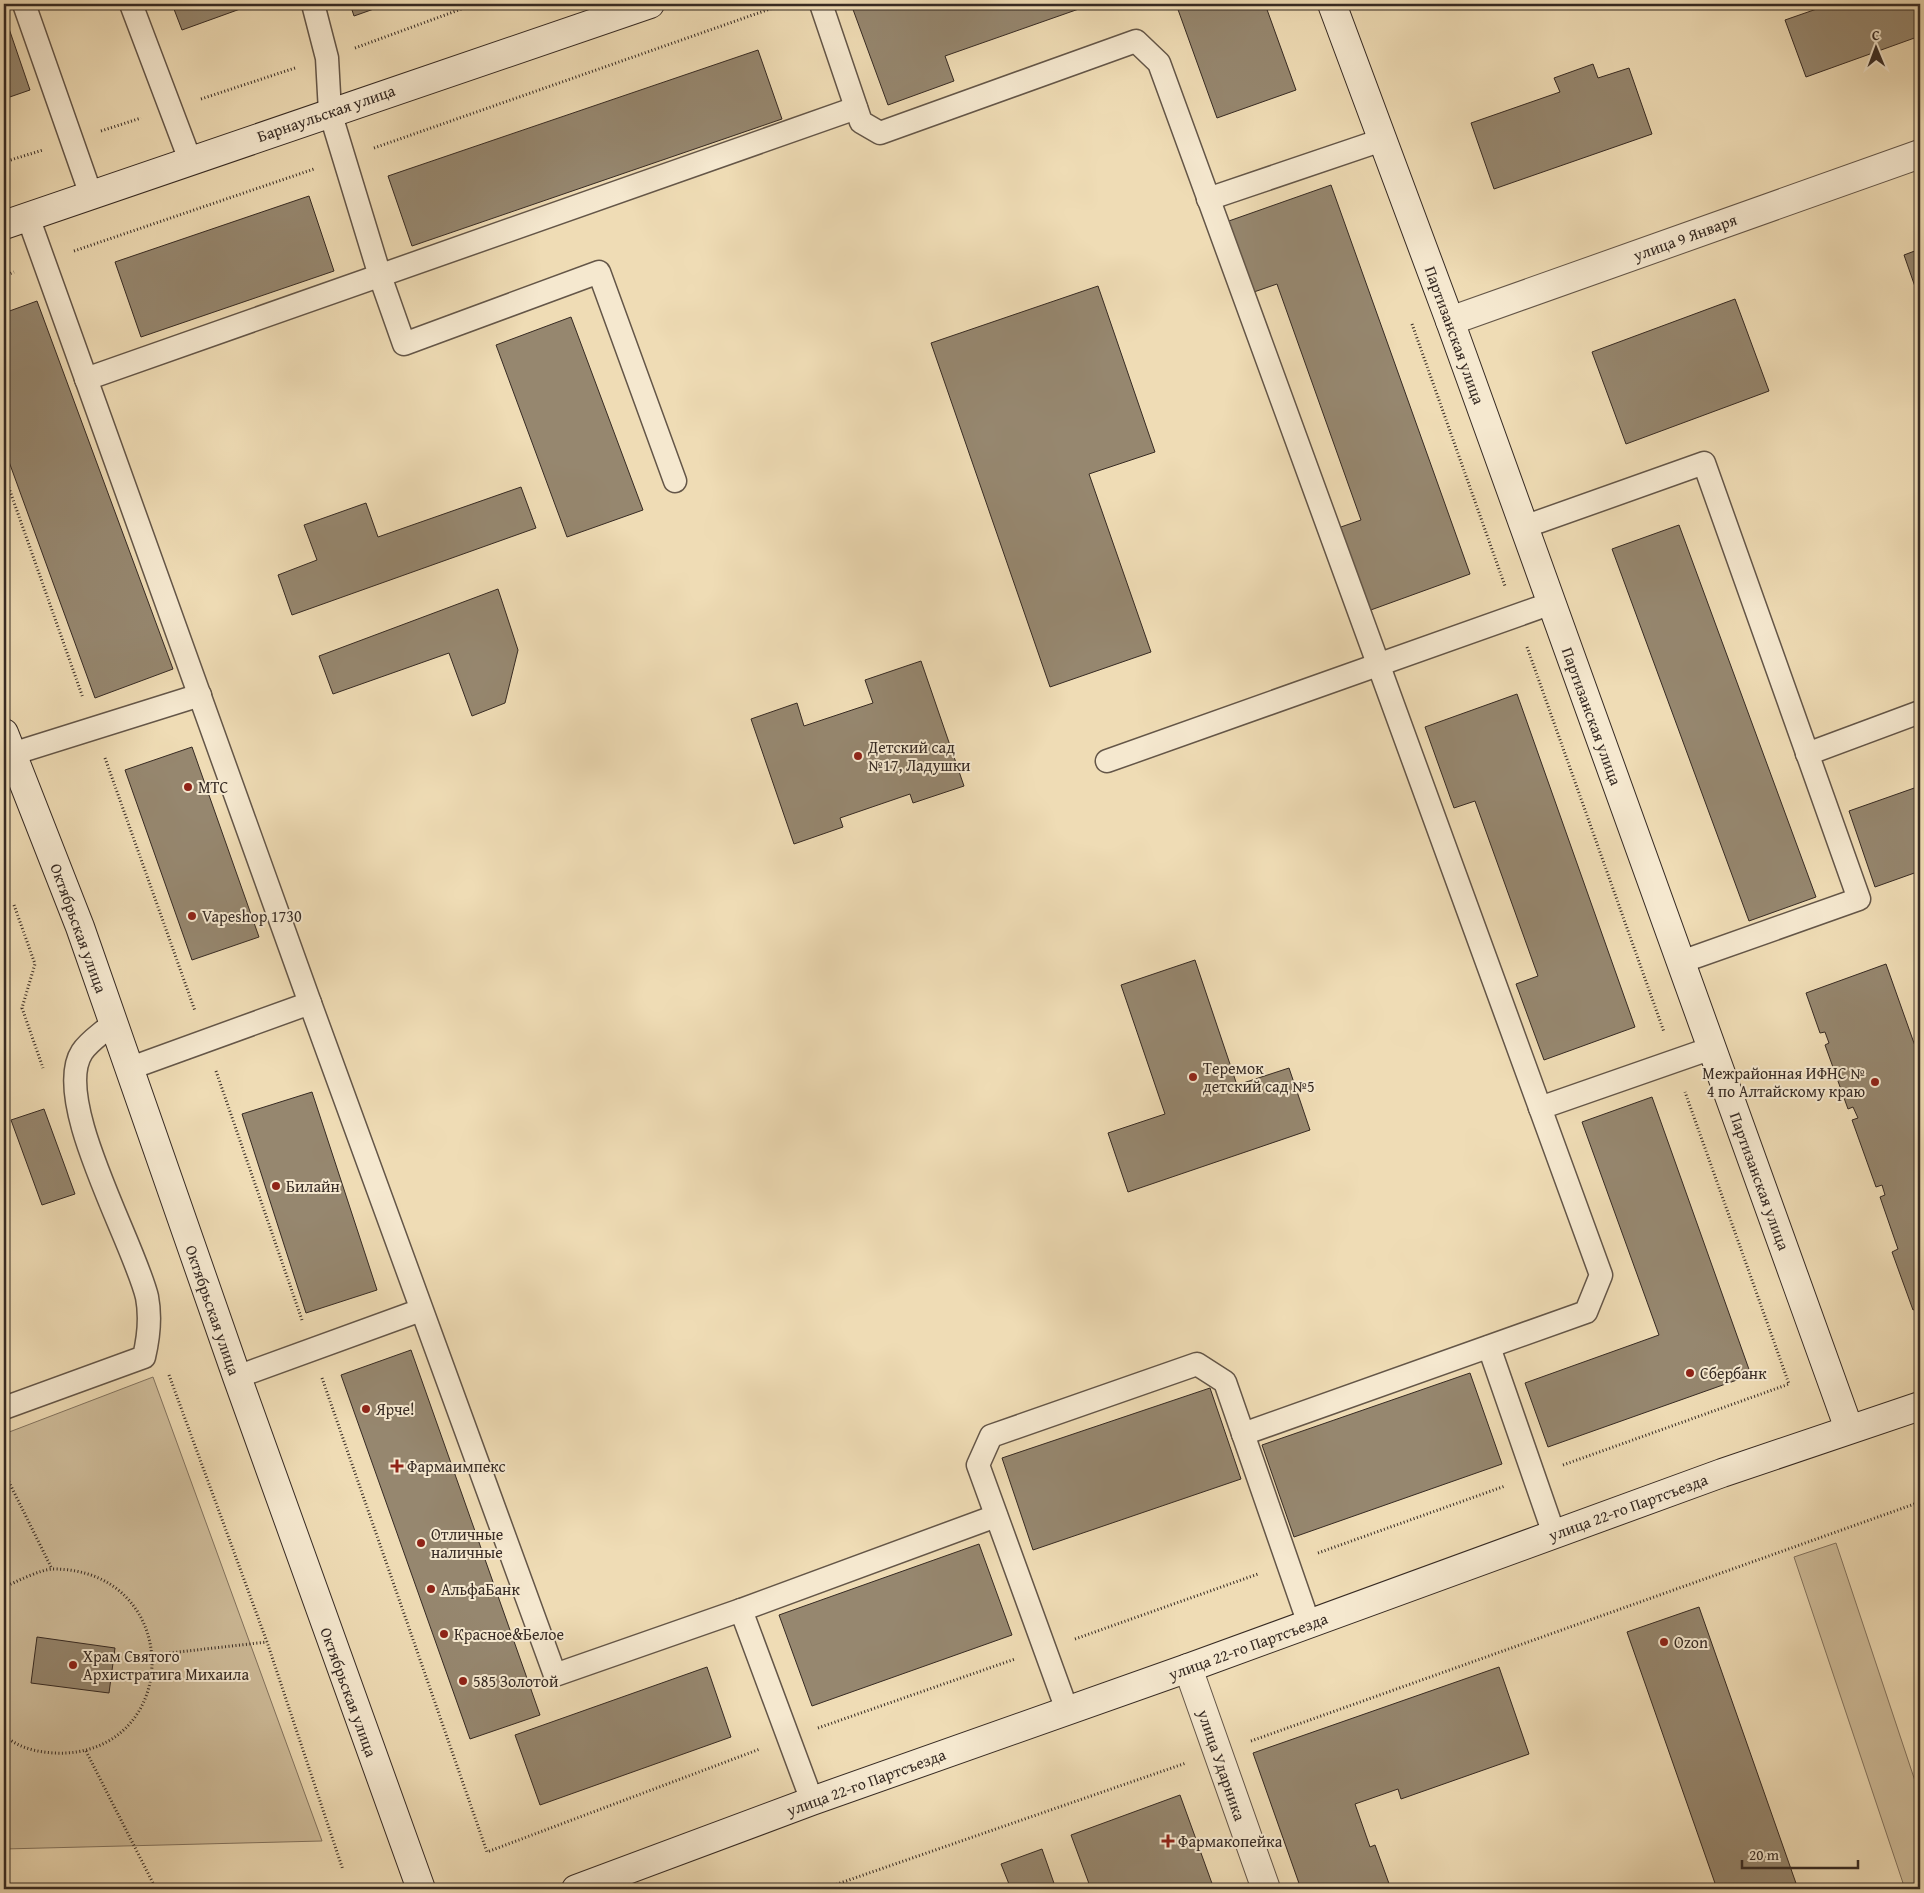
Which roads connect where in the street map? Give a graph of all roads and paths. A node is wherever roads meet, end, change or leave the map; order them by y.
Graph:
1 (24, 4) edge
2 (131, 4) edge
3 (313, 4) edge
4 (474, 4) edge
5 (650, 4) edge
6 (784, 4) edge
7 (821, 4) edge
8 (1332, 4) edge
9 (327, 58) junction
10 (170, 108) junction
11 (856, 108) junction
12 (330, 112) junction
13 (72, 140) junction
14 (1382, 140) junction
15 (1920, 154) edge
16 (342, 159) junction
17 (190, 160) junction
18 (4, 162) edge
19 (91, 195) junction
20 (1208, 199) junction
21 (16, 221) edge
22 (44, 262) junction
23 (4, 276) edge
24 (380, 276) junction
25 (1410, 318) dead end
26 (1450, 321) junction
27 (86, 379) junction
28 (4, 474) edge
29 (675, 481) dead end
30 (1524, 527) junction
31 (1552, 603) junction
32 (1516, 616) junction
33 (1378, 665) junction
34 (200, 695) junction
35 (1920, 712) edge
36 (94, 728) junction
37 (8, 743) edge
38 (1807, 754) junction
39 (1107, 761) dead end
40 (1681, 962) junction
41 (310, 1003) junction
42 (113, 1023) junction
43 (206, 1041) junction
44 (1712, 1048) junction
45 (1674, 1062) junction
46 (128, 1069) junction
47 (1540, 1108) junction
48 (421, 1310) junction
49 (1489, 1347) junction
50 (312, 1350) junction
51 (168, 1371) dead end
52 (237, 1377) junction
53 (1920, 1406) edge
54 (4, 1408) edge
55 (1849, 1429) junction
56 (1243, 1434) junction
57 (4, 1472) edge
58 (1534, 1476) junction
59 (1920, 1502) edge
60 (996, 1516) junction
61 (1554, 1534) junction
62 (1288, 1563) junction
63 (52, 1569) junction
64 (4, 1587) edge
65 (741, 1610) junction
66 (1309, 1624) junction
67 (267, 1642) junction
68 (1045, 1649) junction
69 (152, 1655) junction
70 (1188, 1668) junction
71 (1067, 1710) junction
72 (4, 1735) edge
73 (787, 1738) junction
74 (86, 1751) junction
75 (1217, 1752) junction
76 (812, 1801) junction
77 (343, 1870) dead end
78 (156, 1889) edge
79 (421, 1889) edge
80 (576, 1889) edge
81 (823, 1889) edge
82 (1266, 1889) edge

1 - 13 lane
2 - 10 lane
3 - 9 lane
4 - 9 path
5 - 12 street, Барнаульская улица
6 - 16 path
7 - 11 lane
8 - 14 street, Партизанская улица
9 - 10 path
9 - 12 lane
10 - 13 path
10 - 17 lane
11 - 20 lane
11 - 24 lane
12 - 16 lane
12 - 17 street, Барнаульская улица
13 - 18 path
13 - 19 lane
14 - 20 lane
14 - 26 street, Партизанская улица
15 - 26 street, улица 9 Января
16 - 22 path
16 - 24 lane
17 - 19 street, Барнаульская улица
19 - 21 street, Барнаульская улица
20 - 33 lane
21 - 22 lane
22 - 23 path
22 - 27 lane
24 - 27 lane
24 - 29 lane
25 - 32 path
26 - 30 street, Партизанская улица
27 - 34 lane
28 - 36 path
30 - 31 street, Партизанская улица
30 - 38 lane
31 - 32 lane
31 - 40 street, Партизанская улица
32 - 33 lane
32 - 45 path
33 - 39 lane
33 - 47 lane
34 - 36 lane
34 - 41 lane
35 - 38 lane
36 - 37 lane
36 - 43 path
37 - 42 street, Октябрьская улица
38 - 40 lane
40 - 44 street, Партизанская улица
41 - 43 lane
41 - 48 lane
42 - 46 street, Октябрьская улица
42 - 54 lane
43 - 46 lane
43 - 50 path
44 - 45 lane
44 - 55 street, Партизанская улица
45 - 47 lane
45 - 58 path
46 - 52 street, Октябрьская улица
47 - 49 lane
48 - 50 lane
48 - 65 lane
49 - 56 lane
49 - 58 lane
50 - 52 lane
50 - 73 path
51 - 67 path
52 - 79 street, Октябрьская улица
53 - 55 street, улица 22-го Партсъезда
55 - 61 street, улица 22-го Партсъезда
56 - 60 lane
56 - 62 lane
57 - 63 path
58 - 61 lane
58 - 62 path
59 - 75 path
60 - 65 lane
60 - 68 lane
61 - 66 street, улица 22-го Партсъезда
62 - 66 lane
62 - 68 path
63 - 64 path
63 - 69 path
65 - 73 lane
66 - 70 street, улица 22-го Партсъезда
67 - 69 path
67 - 77 path
68 - 71 lane
68 - 73 path
69 - 74 path
70 - 71 street, улица 22-го Партсъезда
70 - 75 street, улица Ударника
71 - 76 street, улица 22-го Партсъезда
72 - 74 path
73 - 76 lane
74 - 78 path
75 - 81 path
75 - 82 street, улица Ударника
76 - 80 street, улица 22-го Партсъезда

